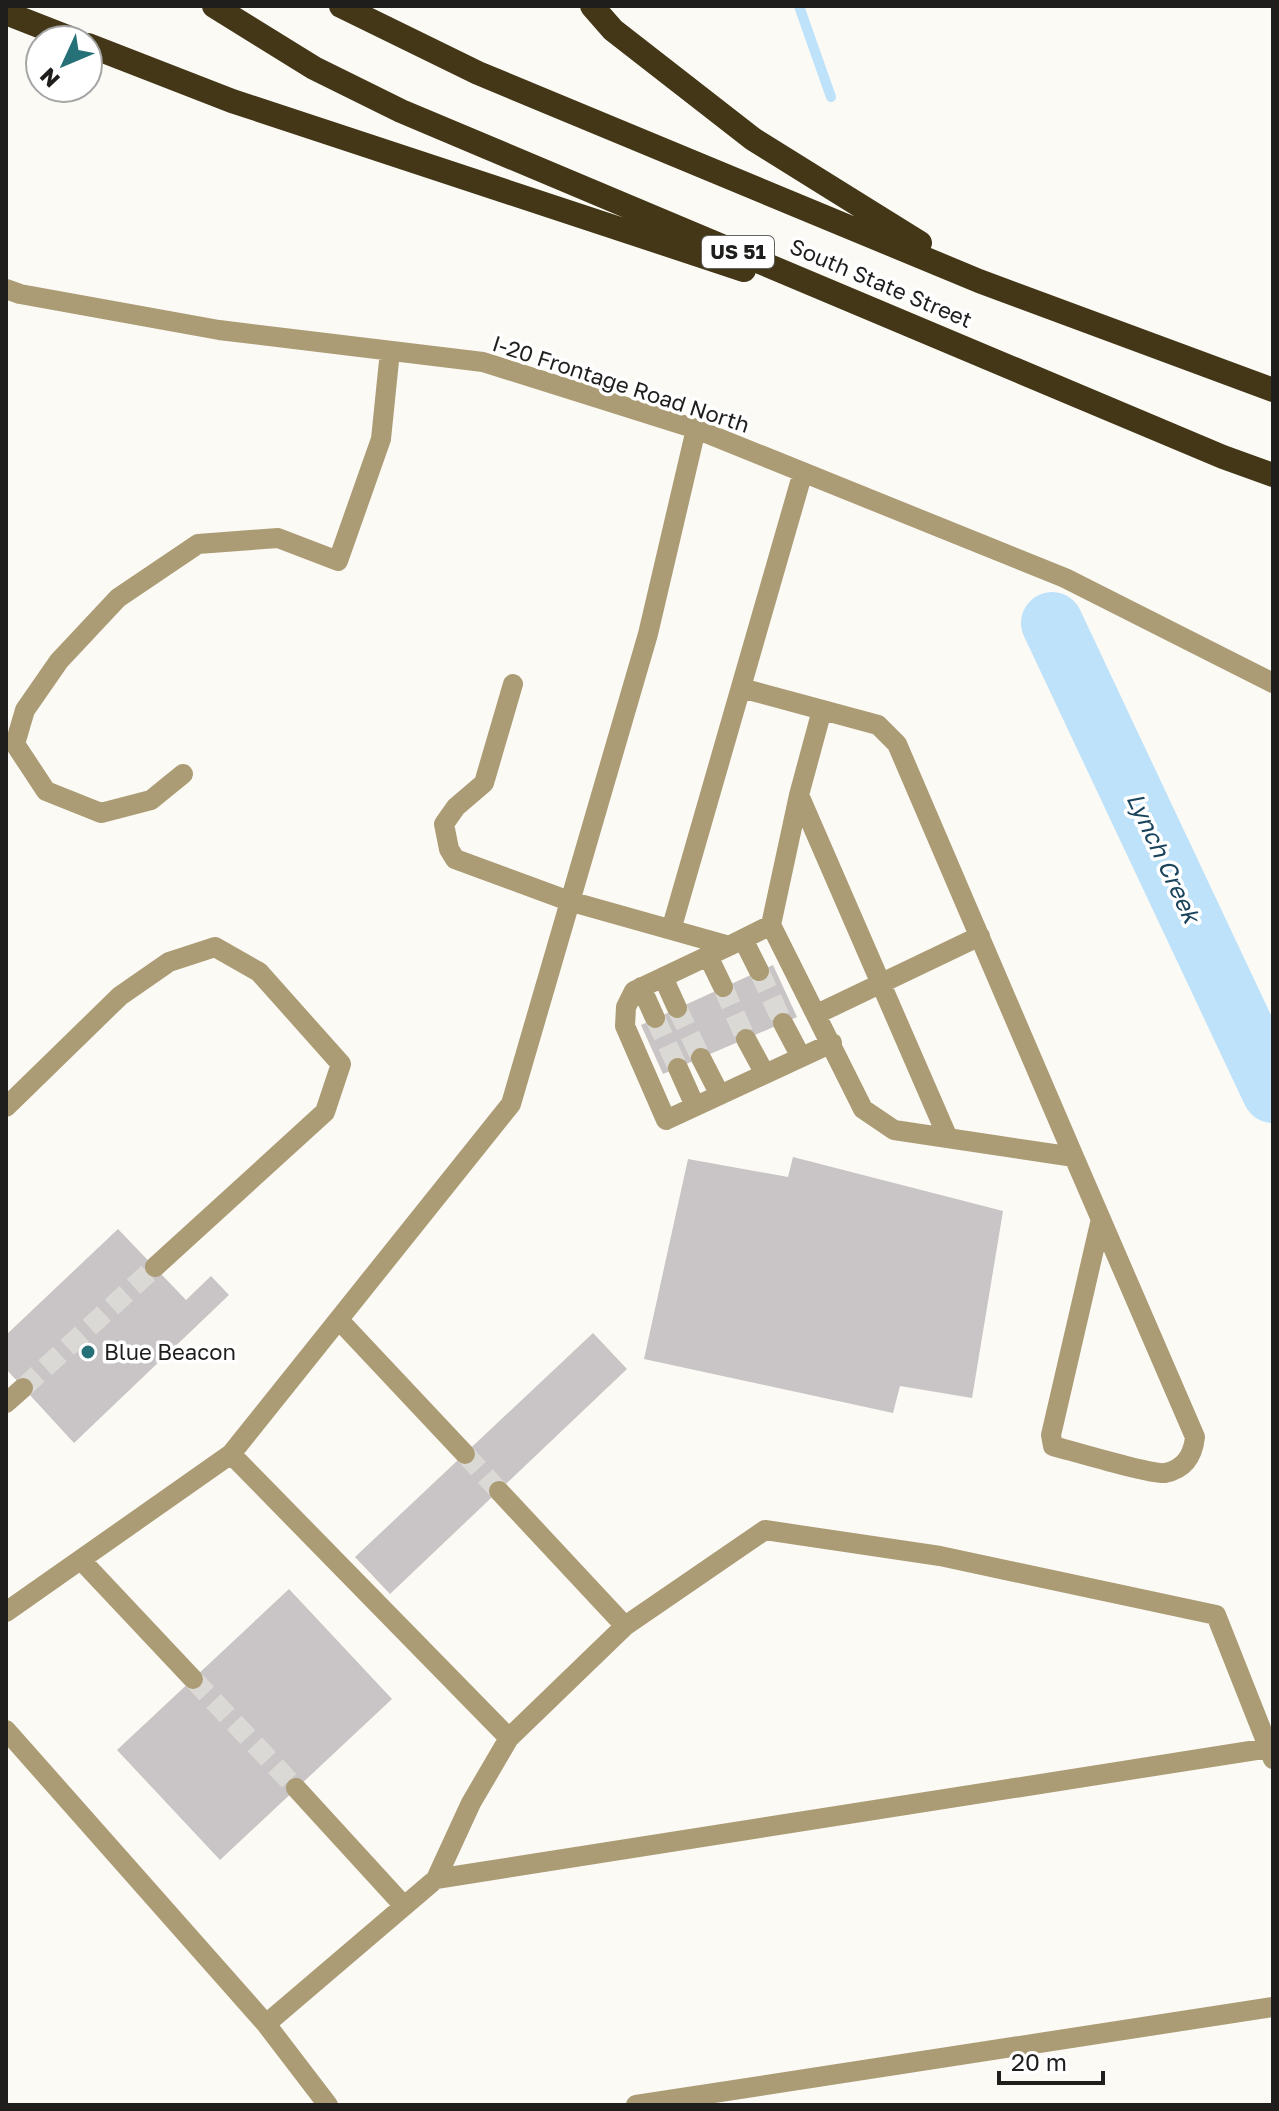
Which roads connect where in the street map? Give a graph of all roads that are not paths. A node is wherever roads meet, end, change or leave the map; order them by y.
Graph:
1 (214, 6) edge
2 (341, 6) edge
3 (592, 6) edge
4 (6, 13) edge
5 (34, 24) edge
6 (104, 51) edge
7 (979, 281) junction
8 (6, 289) edge
9 (922, 329) junction
10 (390, 351) junction
11 (1273, 390) edge
12 (696, 429) junction
13 (1223, 457) junction
14 (803, 472) junction
15 (1273, 475) edge
16 (1273, 492) edge
17 (1273, 683) edge
18 (513, 684) dead end
19 (741, 688) junction
20 (822, 710) junction
21 (183, 774) dead end
22 (799, 795) junction
23 (569, 901) junction
24 (771, 925) junction
25 (671, 930) junction
26 (980, 936) junction
27 (736, 943) junction
28 (708, 956) junction
29 (759, 971) tunnel mouth
30 (663, 977) junction
31 (879, 984) junction
32 (641, 987) junction
33 (723, 987) tunnel mouth
34 (677, 1008) tunnel mouth
35 (817, 1014) junction
36 (655, 1018) tunnel mouth
37 (783, 1023) tunnel mouth
38 (746, 1039) tunnel mouth
39 (832, 1043) junction
40 (801, 1057) junction
41 (701, 1058) tunnel mouth
42 (678, 1068) tunnel mouth
43 (765, 1074) junction
44 (720, 1095) junction
45 (695, 1106) junction
46 (6, 1107) edge
47 (948, 1138) junction
48 (1074, 1157) junction
49 (1101, 1219) junction
50 (155, 1267) tunnel mouth
51 (339, 1320) junction
52 (23, 1388) tunnel mouth
53 (6, 1403) edge
54 (231, 1454) junction
55 (465, 1454) tunnel mouth
56 (499, 1491) tunnel mouth
57 (81, 1560) junction
58 (6, 1612) edge
59 (625, 1626) junction
60 (193, 1679) tunnel mouth
61 (6, 1730) edge
62 (509, 1738) junction
63 (1271, 1754) edge
64 (296, 1788) tunnel mouth
65 (436, 1879) junction
66 (404, 1906) junction
67 (1273, 2007) edge
68 (266, 2024) junction
69 (328, 2105) edge
70 (636, 2105) edge

1 - 9 highway, South State Street / US 51
2 - 7 highway, South State Street
3 - 7 highway
4 - 5 highway
6 - 9 highway
7 - 11 highway, South State Street
8 - 10 street, I-20 Frontage Road North
9 - 13 highway, South State Street / US 51
10 - 12 street, I-20 Frontage Road North
10 - 21 street
12 - 14 street, I-20 Frontage Road North
12 - 23 street
13 - 15 highway, South State Street / US 51
13 - 16 highway
14 - 17 street, I-20 Frontage Road North
14 - 19 street
18 - 23 street
19 - 20 street
19 - 25 street
20 - 22 street
20 - 26 street
22 - 24 street
22 - 31 street
23 - 25 street
23 - 51 street
24 - 27 street
24 - 35 street
25 - 27 street
26 - 31 street
26 - 48 street
27 - 28 street
27 - 29 street
28 - 30 street
28 - 33 street
30 - 32 street
30 - 34 street
31 - 35 street
31 - 47 street
32 - 36 street
32 - 45 street
35 - 39 street
37 - 40 street
38 - 43 street
39 - 40 street
39 - 47 street
40 - 43 street
41 - 44 street
42 - 45 street
43 - 44 street
44 - 45 street
46 - 50 street
47 - 48 street
48 - 49 street
49 - 49 street
51 - 54 street
51 - 55 street
52 - 53 street
54 - 57 street
54 - 62 street
56 - 59 street
57 - 58 street
57 - 60 street
59 - 62 street
59 - 63 street
61 - 68 street
62 - 65 street
63 - 65 street
64 - 66 street
65 - 66 street
66 - 68 street
67 - 70 street
68 - 69 street

